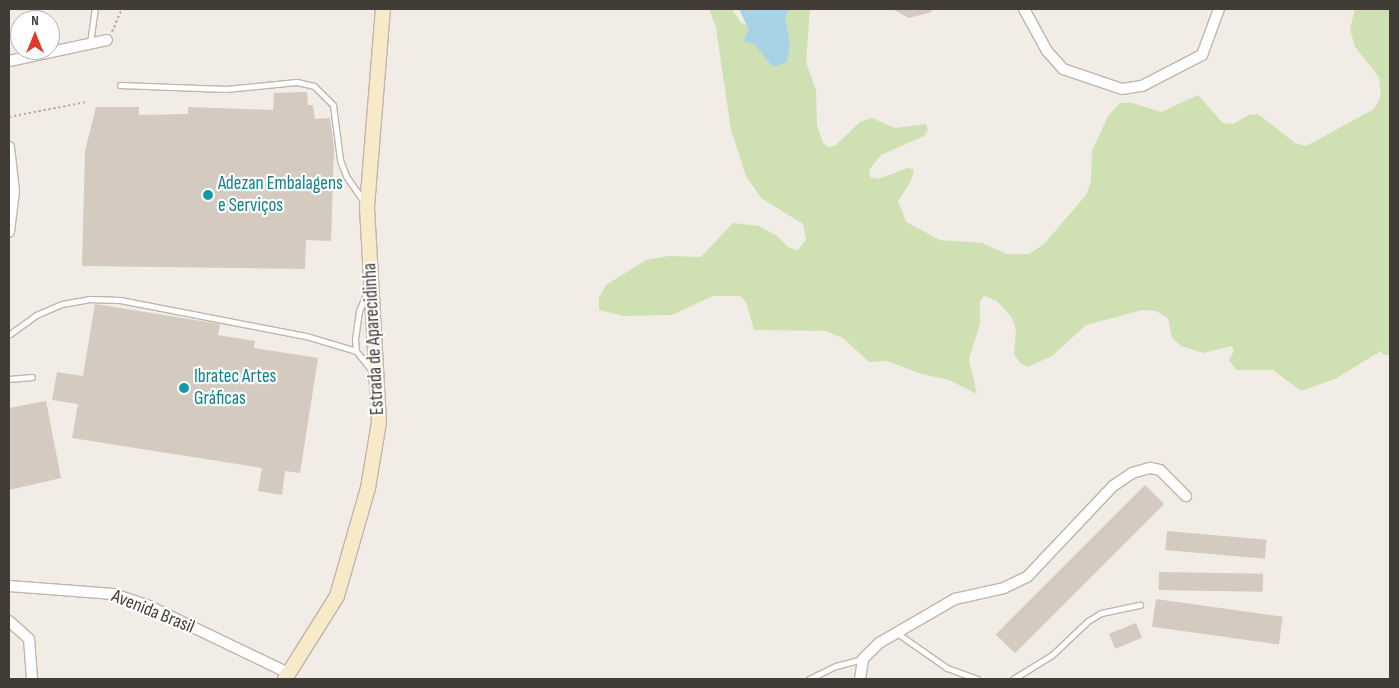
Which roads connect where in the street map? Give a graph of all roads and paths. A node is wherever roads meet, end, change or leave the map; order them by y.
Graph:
1 (95, 9) edge
2 (122, 9) edge
3 (383, 9) edge
4 (1024, 9) edge
5 (1219, 9) edge
6 (107, 40) joint
7 (90, 44) junction
8 (9, 61) edge
9 (120, 85) dead end
10 (86, 102) dead end
11 (9, 117) edge
12 (9, 147) edge
13 (367, 207) junction
14 (9, 232) edge
15 (372, 283) junction
16 (10, 334) dead end
17 (356, 351) junction
18 (32, 377) dead end
19 (379, 378) junction
20 (9, 379) edge
21 (1186, 496) dead end
22 (9, 586) edge
23 (1140, 605) dead end
24 (9, 621) edge
25 (897, 633) junction
26 (864, 659) junction
27 (287, 676) edge
28 (32, 679) edge
29 (809, 679) edge
30 (860, 679) edge
31 (977, 679) edge
32 (1013, 679) edge

1 - 7 lane
2 - 6 path
3 - 13 street, Estrada de Aparecidinha
4 - 5 street
6 - 7 street
7 - 8 street
9 - 13 lane
10 - 11 path
12 - 14 street
13 - 15 street, Estrada de Aparecidinha
15 - 17 lane
15 - 19 street, Estrada de Aparecidinha
16 - 17 lane
17 - 19 lane
18 - 20 lane
19 - 27 street, Estrada de Aparecidinha
21 - 25 street
22 - 27 street, Avenida Brasil
23 - 32 lane
24 - 28 street
25 - 26 street
25 - 31 lane
26 - 29 lane
26 - 30 street

